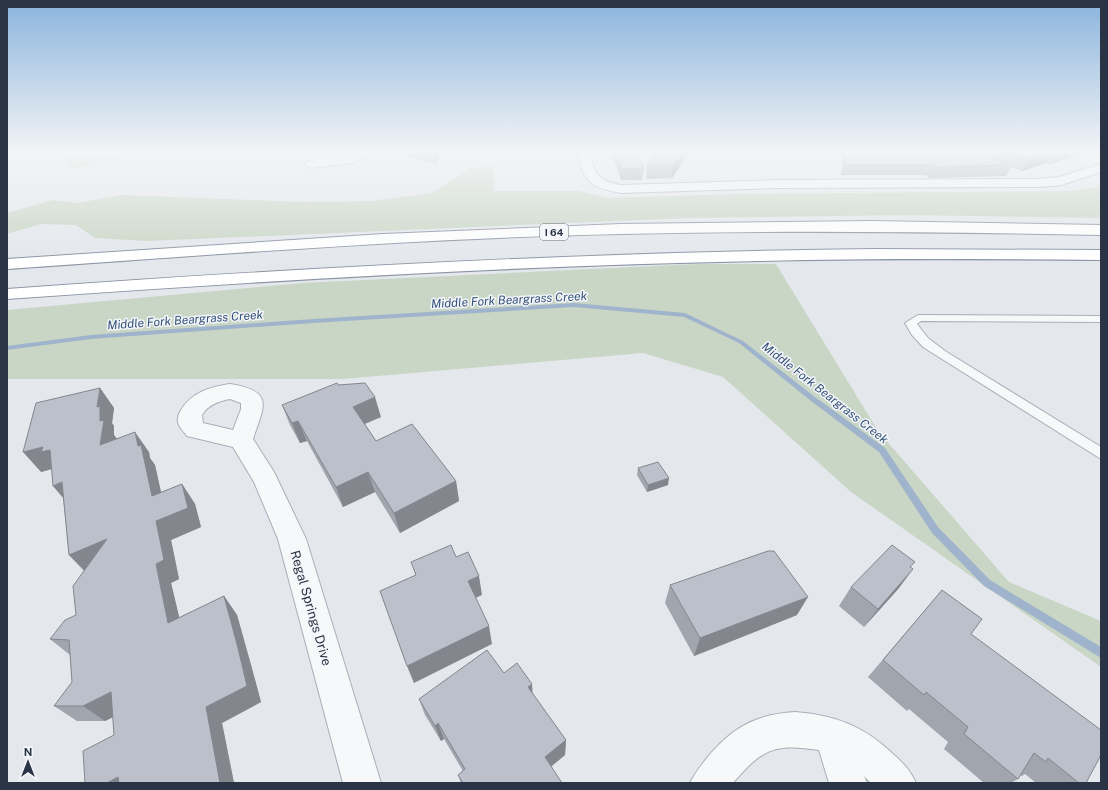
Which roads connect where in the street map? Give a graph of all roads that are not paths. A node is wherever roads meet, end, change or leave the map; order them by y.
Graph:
1 (1101, 230) edge
2 (1101, 255) edge
3 (7, 264) edge
4 (7, 294) edge
5 (1101, 319) edge
6 (241, 440) dead end
7 (1101, 454) edge
8 (831, 734) junction
9 (362, 783) edge
10 (709, 783) edge
11 (848, 783) edge
12 (897, 783) edge

1 - 3 highway, I 64
2 - 4 highway
5 - 7 lane
6 - 9 street, Regal Springs Drive
8 - 10 street
8 - 11 street
8 - 12 street

